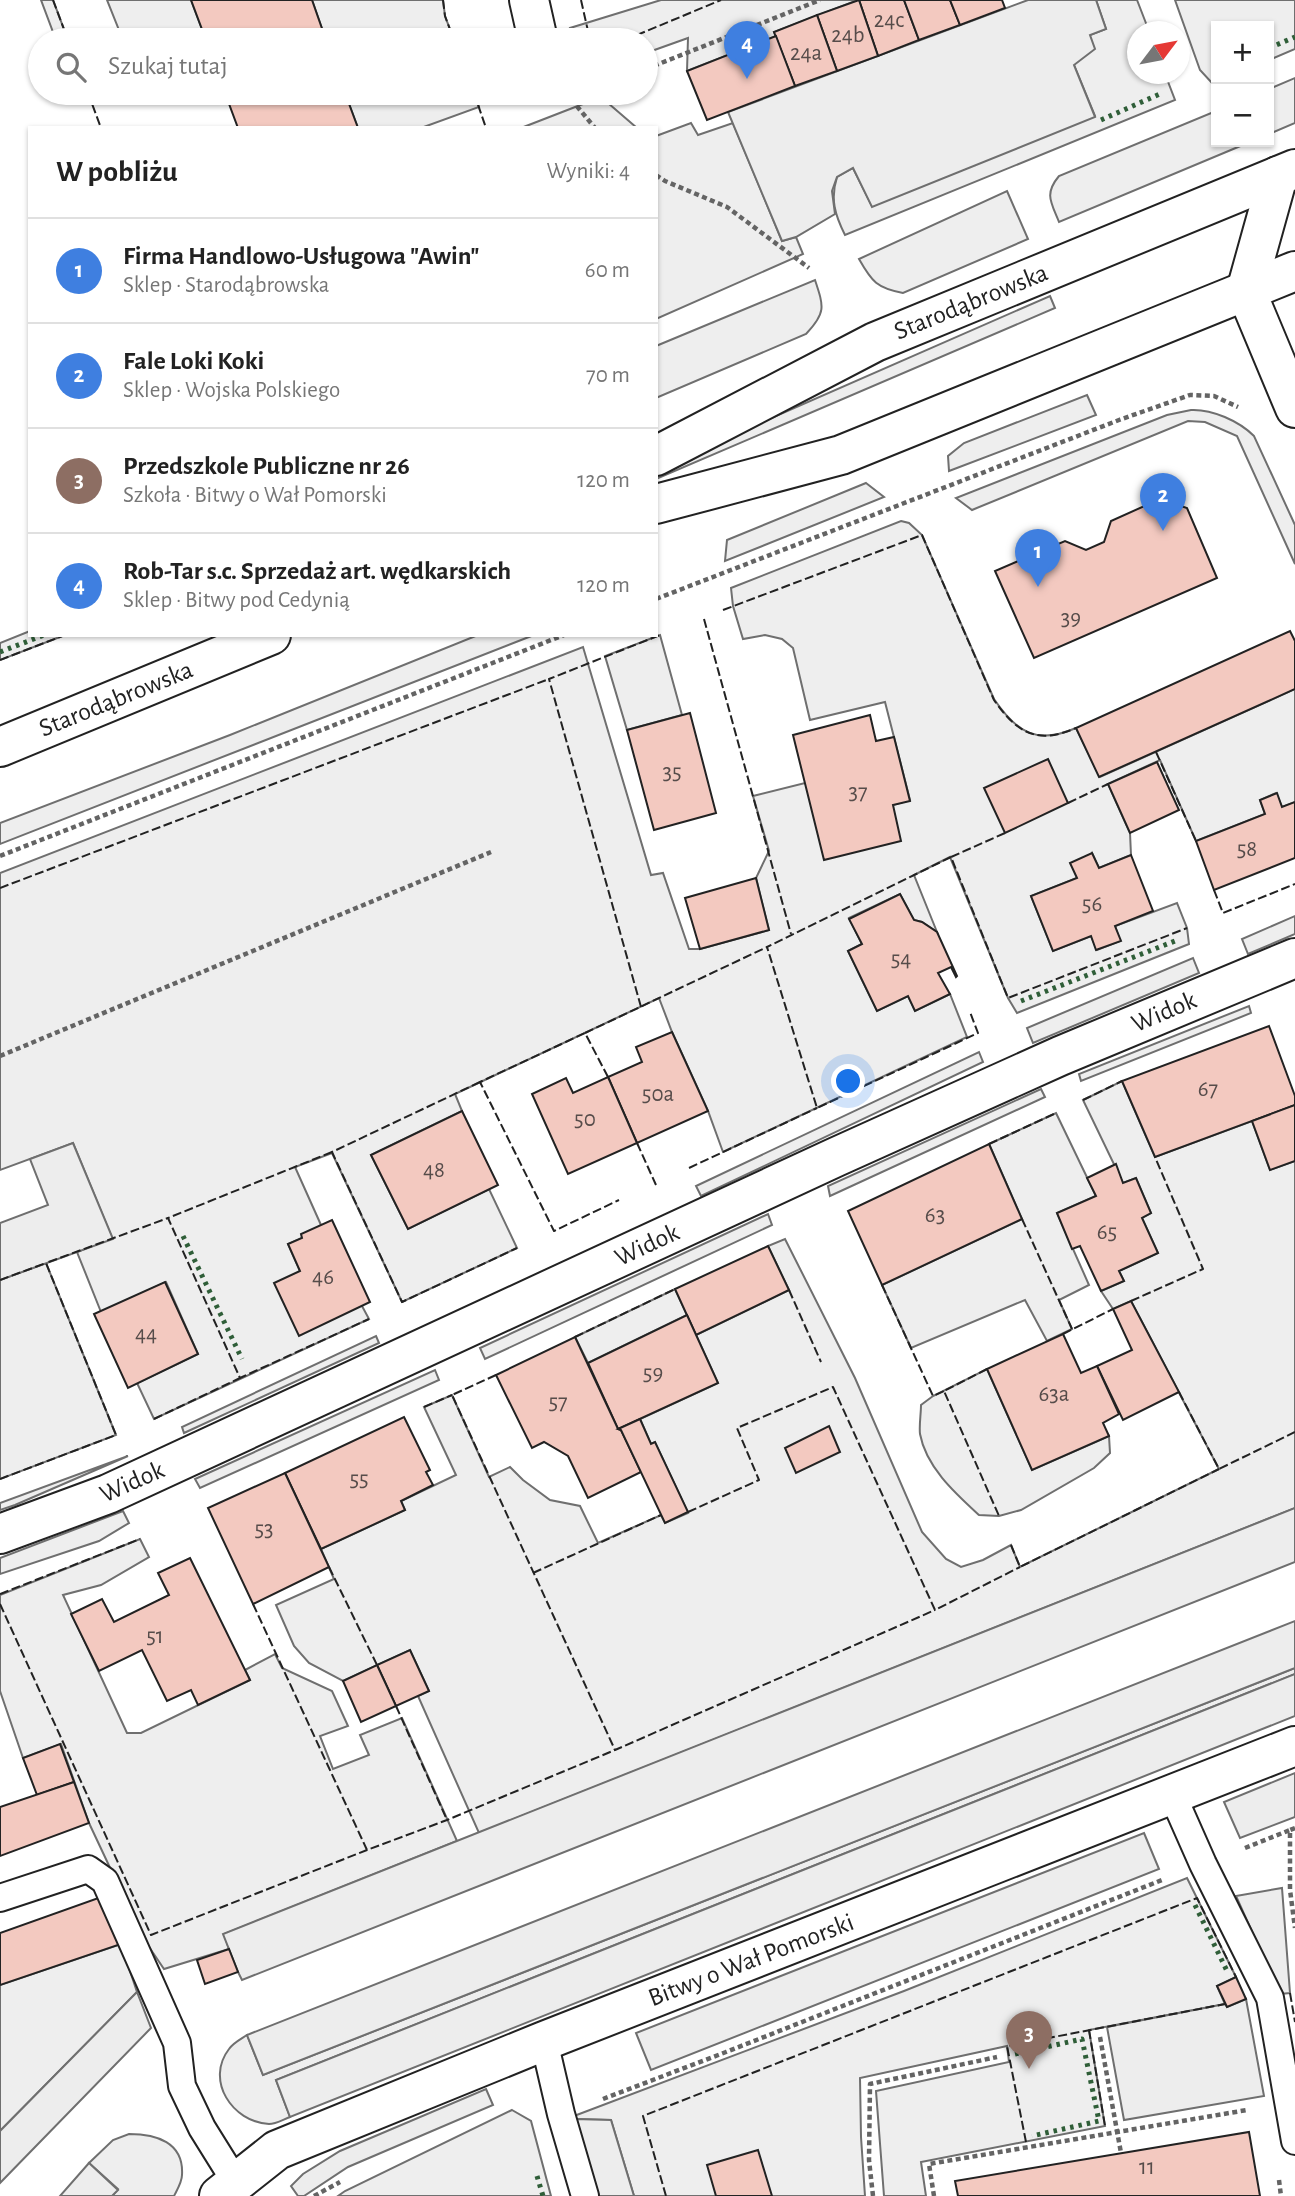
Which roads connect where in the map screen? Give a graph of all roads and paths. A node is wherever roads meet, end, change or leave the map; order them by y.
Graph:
1 (529, 0) edge
2 (820, 0) edge
3 (535, 28) edge
4 (658, 64) edge
5 (576, 105) edge
6 (592, 126) edge
7 (658, 176) edge
8 (1289, 179) edge
9 (808, 268) dead end
10 (1295, 271) edge
11 (1246, 291) junction
12 (1295, 408) edge
13 (1245, 415) dead end
14 (658, 455) edge
15 (658, 503) edge
16 (658, 598) edge
17 (266, 637) edge
18 (559, 637) edge
19 (0, 747) edge
20 (491, 852) dead end
21 (0, 856) edge
22 (1295, 958) edge
23 (0, 1056) edge
24 (0, 1534) edge
25 (1295, 1746) edge
26 (1172, 1794) junction
27 (1292, 1829) edge
28 (1203, 1864) junction
29 (0, 1898) edge
30 (1295, 1928) edge
31 (1100, 2037) dead end
32 (544, 2041) junction
33 (997, 2057) dead end
34 (1289, 2103) junction
35 (561, 2114) junction
36 (1117, 2132) junction
37 (1295, 2141) edge
38 (1121, 2154) dead end
39 (345, 2180) dead end
40 (227, 2189) edge
41 (314, 2196) edge
42 (585, 2196) edge
43 (873, 2196) edge
44 (934, 2196) edge

1 - 3 street
2 - 4 path
5 - 6 path
7 - 9 path
8 - 11 street
8 - 14 street, Starodąbrowska
10 - 11 street
11 - 12 street
11 - 15 street
13 - 16 path
17 - 19 street, Starodąbrowska
18 - 21 path
20 - 23 path
22 - 24 street, Widok
25 - 26 street, Bitwy o Wał Pomorski
26 - 28 lane
26 - 32 street, Bitwy o Wał Pomorski
27 - 28 path
27 - 30 path
28 - 34 lane
28 - 35 path
29 - 40 lane
31 - 36 path
32 - 35 lane
32 - 40 street, Bitwy o Wał Pomorski
33 - 43 path
34 - 36 path
34 - 37 lane
35 - 42 lane
36 - 38 path
36 - 44 path
39 - 41 path

